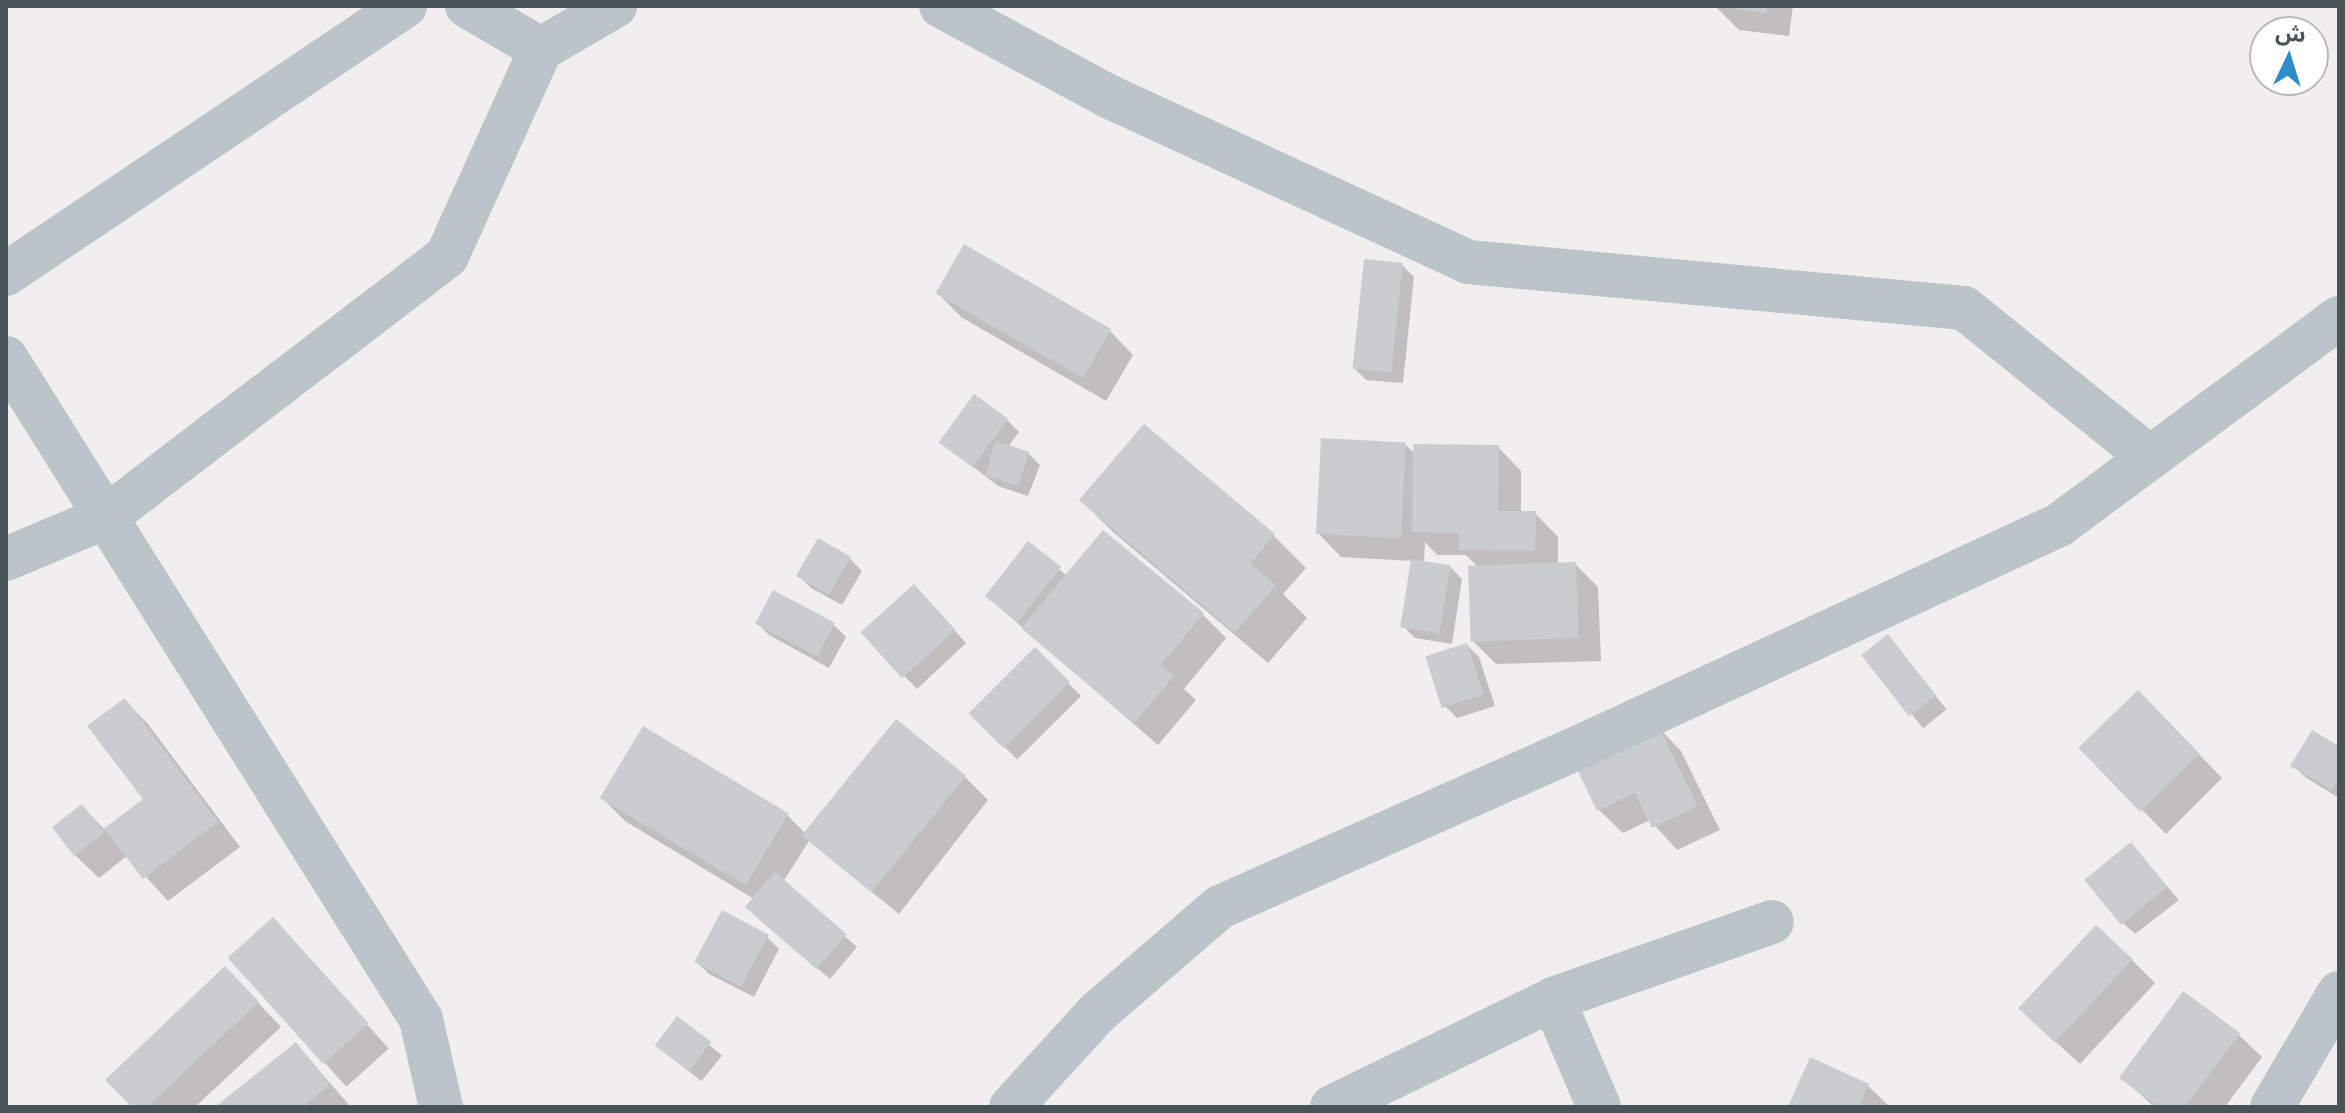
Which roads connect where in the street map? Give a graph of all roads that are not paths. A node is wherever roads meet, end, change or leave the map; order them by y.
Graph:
1 (405, 6) edge
2 (467, 6) edge
3 (615, 6) edge
4 (941, 6) edge
5 (541, 49) junction
6 (6, 274) edge
7 (2339, 318) edge
8 (6, 358) edge
9 (2149, 457) junction
10 (106, 517) junction
11 (6, 559) edge
12 (1772, 922) dead end
13 (2339, 993) edge
14 (1553, 999) junction
15 (441, 1107) edge
16 (1011, 1107) edge
17 (1332, 1107) edge
18 (1599, 1107) edge
19 (2272, 1107) edge

1 - 6 street
2 - 5 street
3 - 5 street
4 - 9 street
5 - 10 street
7 - 9 street
8 - 10 street
9 - 16 street
10 - 11 street
10 - 15 street
12 - 14 street
13 - 19 street
14 - 17 street
14 - 18 street

